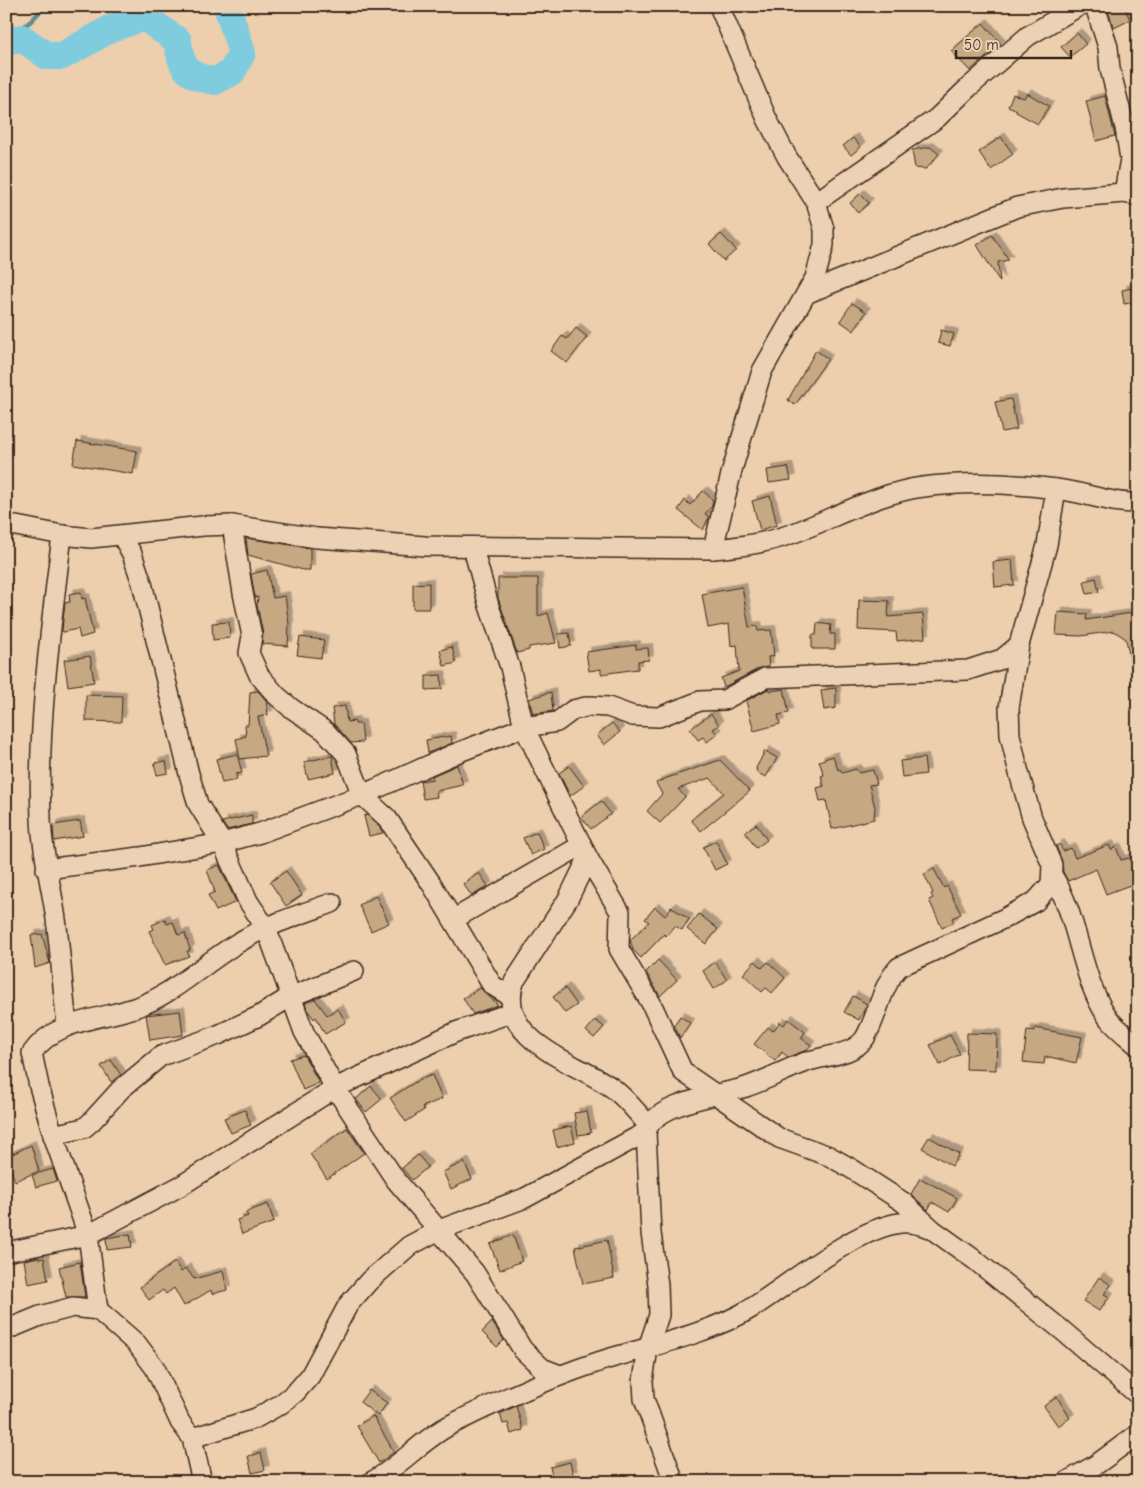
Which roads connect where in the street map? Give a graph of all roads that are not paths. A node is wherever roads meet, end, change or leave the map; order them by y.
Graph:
1 (719, 6) edge
2 (1079, 6) edge
3 (1096, 6) edge
4 (1131, 195) edge
5 (816, 202) junction
6 (808, 293) junction
7 (1056, 489) junction
8 (1138, 503) edge
9 (6, 524) edge
10 (232, 525) junction
11 (62, 535) junction
12 (122, 536) junction
13 (473, 548) junction
14 (713, 549) junction
15 (1019, 645) junction
16 (524, 727) junction
17 (362, 795) junction
18 (222, 843) junction
19 (585, 852) junction
20 (46, 869) junction
21 (1052, 875) junction
22 (332, 903) dead end
23 (454, 919) junction
24 (266, 928) junction
25 (354, 971) dead end
26 (290, 997) junction
27 (511, 1004) junction
28 (67, 1025) junction
29 (1138, 1046) edge
30 (335, 1088) junction
31 (715, 1094) junction
32 (647, 1128) junction
33 (53, 1135) junction
34 (439, 1230) junction
35 (933, 1230) junction
36 (88, 1235) junction
37 (6, 1252) edge
38 (98, 1310) junction
39 (6, 1330) edge
40 (648, 1348) junction
41 (560, 1375) junction
42 (1138, 1395) edge
43 (1138, 1434) edge
44 (192, 1438) junction
45 (202, 1482) edge
46 (371, 1482) edge
47 (674, 1482) edge
48 (1066, 1482) edge

1 - 5 street
2 - 5 street
3 - 4 street
4 - 6 street
5 - 6 street
6 - 14 street
7 - 8 street
7 - 14 street
7 - 15 street
9 - 11 street
10 - 12 street
10 - 13 street
10 - 17 street
11 - 12 street
11 - 20 street
12 - 18 street
13 - 14 street
13 - 16 street
15 - 16 street
15 - 21 street
16 - 17 street
16 - 19 street
17 - 18 street
17 - 23 street
18 - 20 street
18 - 24 street
19 - 23 street
19 - 27 street
19 - 31 street
20 - 28 street
21 - 29 street
21 - 31 street
22 - 24 street
23 - 27 street
24 - 26 street
24 - 28 street
25 - 26 street
26 - 30 street
26 - 33 street
27 - 30 street
27 - 32 street
28 - 33 street
30 - 34 street
30 - 36 street
31 - 32 street
31 - 35 street
32 - 34 street
32 - 40 street
33 - 36 street
34 - 41 street
34 - 44 street
35 - 40 street
35 - 42 street
36 - 37 street
36 - 38 street
38 - 39 street
38 - 44 street
40 - 41 street
40 - 47 street
41 - 46 street
43 - 48 street
44 - 45 street

